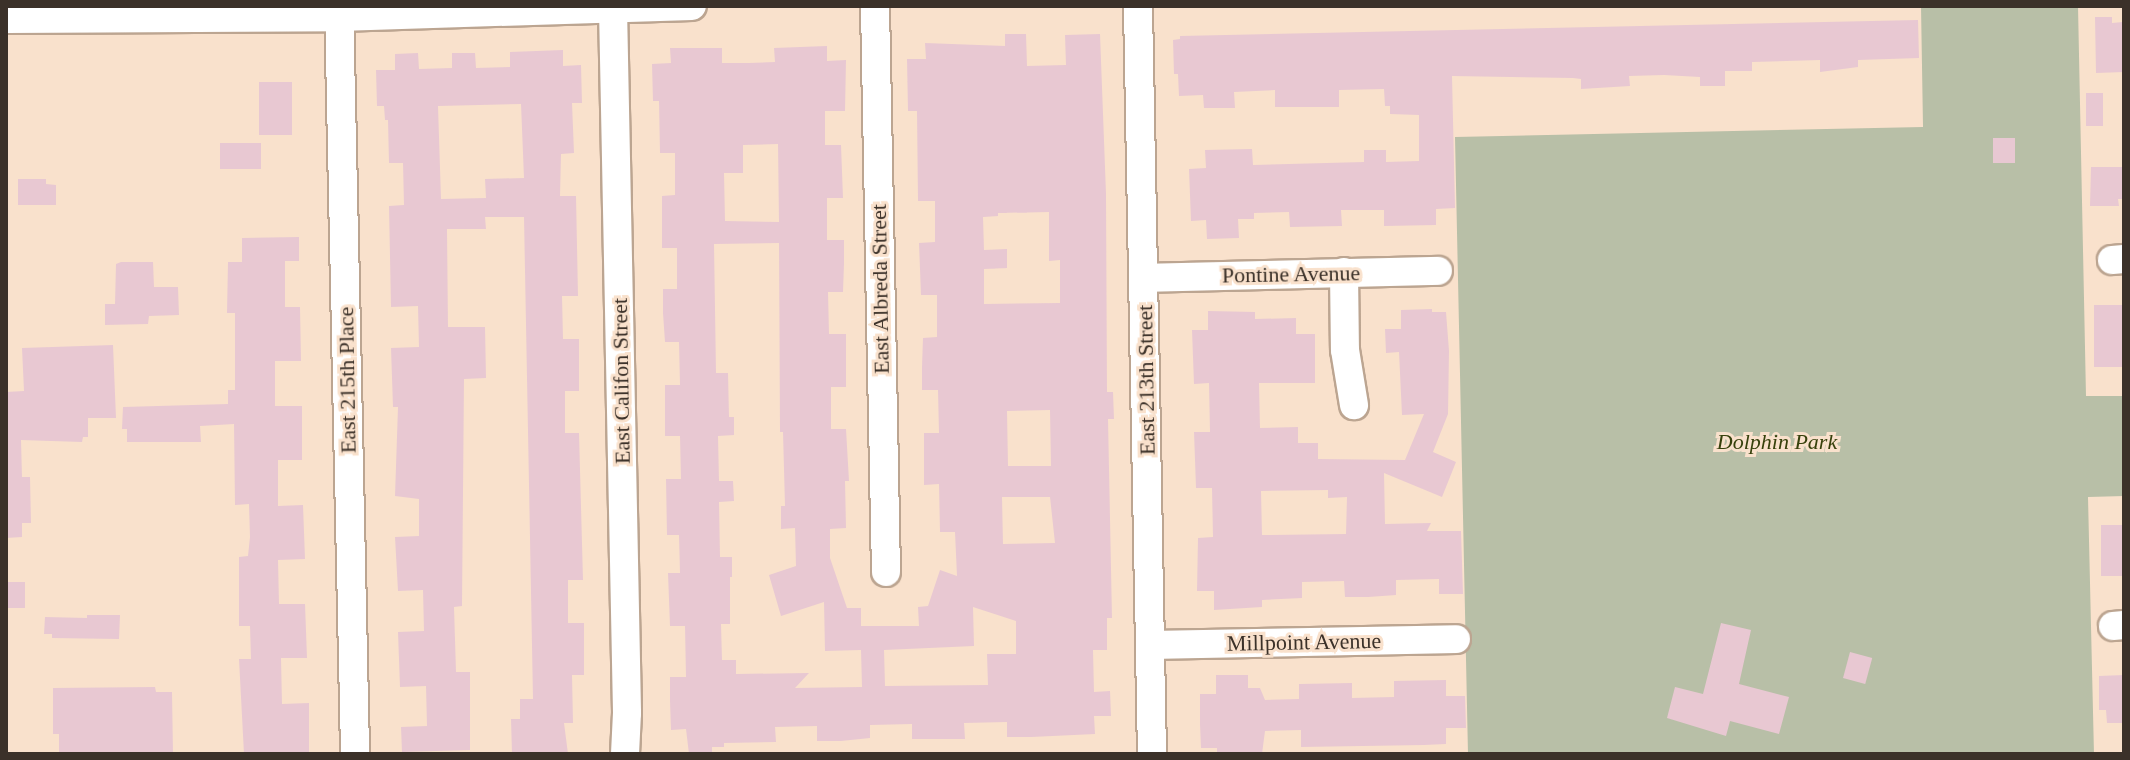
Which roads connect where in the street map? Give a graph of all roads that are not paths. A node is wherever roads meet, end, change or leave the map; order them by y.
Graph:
1 (692, 6) edge
2 (875, 6) edge
3 (1138, 6) edge
4 (613, 8) junction
5 (339, 11) edge
6 (6, 19) edge
7 (1438, 271) dead end
8 (1344, 272) junction
9 (1144, 278) junction
10 (1354, 405) dead end
11 (886, 572) dead end
12 (1456, 639) dead end
13 (1151, 645) junction
14 (355, 754) edge
15 (625, 754) edge
16 (1152, 754) edge

1 - 4 street
2 - 11 street, East Albreda Street
3 - 9 street, East 213th Street
4 - 5 street
4 - 15 street, East Califon Street
5 - 6 street
5 - 14 street, East 215th Place
7 - 8 street, Pontine Avenue
8 - 9 street, Pontine Avenue
8 - 10 street
9 - 13 street, East 213th Street
12 - 13 street, Millpoint Avenue
13 - 16 street, East 213th Street

